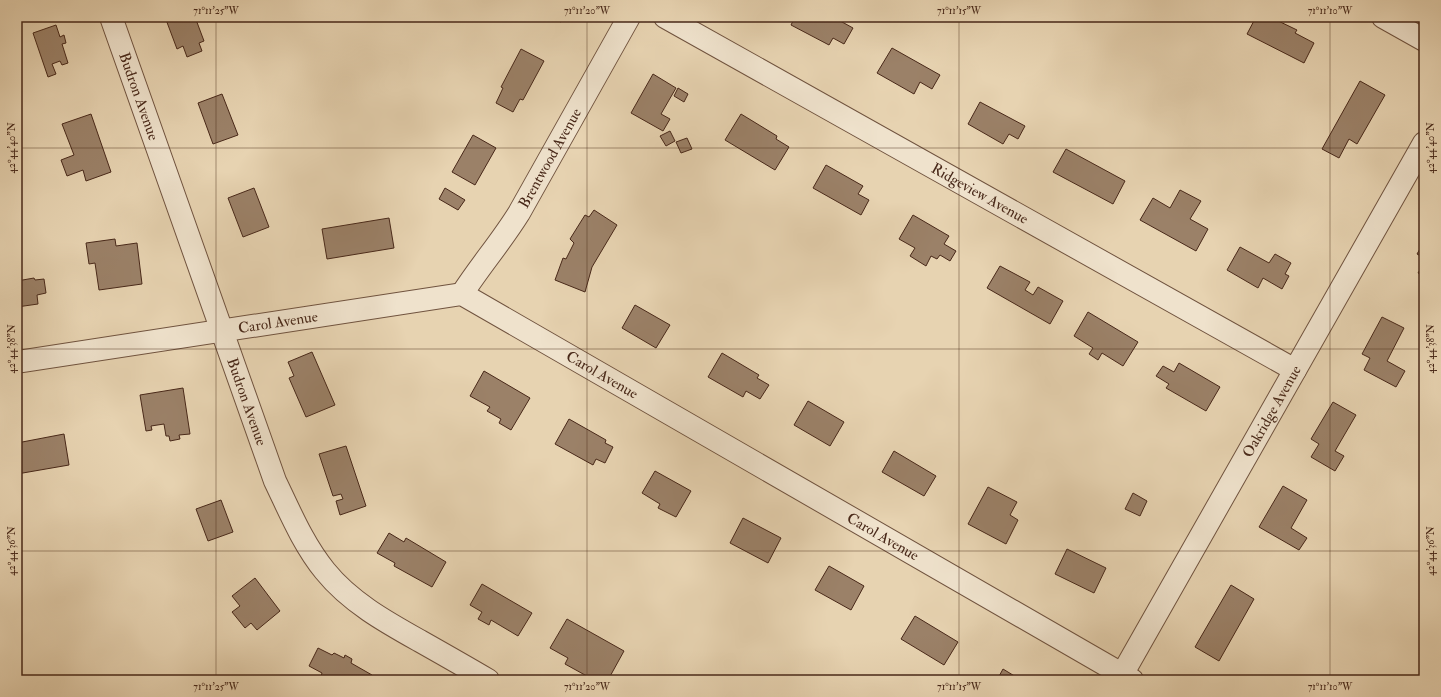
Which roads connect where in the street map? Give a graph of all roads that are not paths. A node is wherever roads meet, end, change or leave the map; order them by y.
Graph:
1 (111, 17) edge
2 (629, 17) edge
3 (665, 17) edge
4 (1383, 17) edge
5 (1424, 40) edge
6 (1424, 142) edge
7 (462, 294) junction
8 (222, 330) junction
9 (17, 362) edge
10 (1295, 370) junction
11 (1124, 678) edge
12 (488, 680) edge

1 - 8 street, Budron Avenue
2 - 7 street, Brentwood Avenue
3 - 10 street, Ridgeview Avenue
4 - 5 street
6 - 10 street, Oakridge Avenue
7 - 8 street, Carol Avenue
7 - 11 street, Carol Avenue
8 - 9 street, Carol Avenue
8 - 12 street, Budron Avenue
10 - 11 street, Oakridge Avenue

